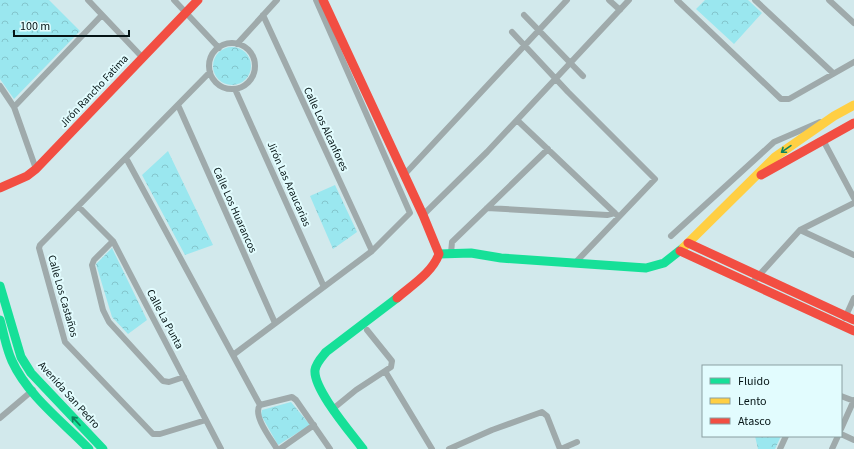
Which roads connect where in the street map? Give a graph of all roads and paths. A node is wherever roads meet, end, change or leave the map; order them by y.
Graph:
1 (88, 0) edge
2 (174, 0) edge
3 (198, 0) edge
4 (277, 0) edge
5 (316, 0) edge
6 (323, 0) edge
7 (567, 0) edge
8 (609, 0) edge
9 (629, 0) edge
10 (677, 0) edge
11 (755, 0) edge
12 (829, 0) edge
13 (620, 10) junction
14 (186, 13) junction
15 (102, 15) junction
16 (263, 15) junction
17 (524, 15) dead end
18 (854, 23) edge
19 (539, 31) junction
20 (512, 32) dead end
21 (237, 44) junction
22 (525, 46) junction
23 (219, 48) junction
24 (142, 57) junction
25 (854, 62) edge
26 (570, 63) junction
27 (210, 72) junction
28 (833, 73) junction
29 (583, 76) dead end
30 (556, 79) junction
31 (0, 86) edge
32 (235, 89) junction
33 (178, 105) junction
34 (854, 105) edge
35 (14, 107) junction
36 (834, 116) junction
37 (517, 120) junction
38 (854, 123) edge
39 (823, 140) junction
40 (548, 149) junction
41 (126, 158) junction
42 (36, 169) junction
43 (404, 175) junction
44 (751, 181) junction
45 (0, 188) edge
46 (852, 189) edge
47 (854, 198) edge
48 (854, 203) edge
49 (79, 207) junction
50 (487, 208) junction
51 (423, 215) junction
52 (617, 215) junction
53 (800, 230) junction
54 (671, 236) dead end
55 (113, 241) junction
56 (688, 243) junction
57 (372, 251) junction
58 (680, 251) junction
59 (451, 253) junction
60 (439, 254) junction
61 (854, 255) edge
62 (575, 263) junction
63 (755, 279) junction
64 (0, 286) edge
65 (324, 287) junction
66 (854, 298) edge
67 (850, 318) edge
68 (0, 320) edge
69 (275, 323) junction
70 (842, 325) junction
71 (367, 330) dead end
72 (854, 330) edge
73 (20, 354) junction
74 (233, 355) junction
75 (10, 357) junction
76 (385, 372) junction
77 (31, 373) junction
78 (22, 377) junction
79 (184, 377) junction
80 (33, 390) junction
81 (842, 396) edge
82 (854, 401) edge
83 (260, 406) junction
84 (334, 408) junction
85 (0, 418) edge
86 (206, 420) junction
87 (314, 425) junction
88 (842, 427) edge
89 (842, 434) edge
90 (786, 437) edge
91 (838, 437) edge
92 (854, 440) edge
93 (577, 442) dead end
94 (89, 449) edge
95 (103, 449) edge
96 (221, 449) edge
97 (277, 449) edge
98 (280, 449) edge
99 (330, 449) edge
100 (363, 449) edge
101 (432, 449) edge
102 (449, 449) edge
103 (560, 449) edge
104 (780, 449) edge
105 (832, 449) edge

1 - 15 street
2 - 14 street
3 - 14 street, Jirón Rancho Fatima
4 - 16 street
5 - 57 street
6 - 43 street
7 - 19 street
8 - 13 street
9 - 13 street
10 - 28 street
11 - 28 street
12 - 18 street
13 - 26 street
14 - 23 street
14 - 24 street, Jirón Rancho Fatima
15 - 24 street
15 - 35 street
16 - 21 street
16 - 57 street, Calle Los Alcanfores
17 - 19 street
19 - 22 street
19 - 26 street
20 - 22 street
21 - 23 street
21 - 32 street
22 - 30 street
22 - 43 street
23 - 27 street
24 - 42 street, Jirón Rancho Fatima
25 - 28 street
26 - 29 street
26 - 30 street
27 - 32 street
27 - 33 street, Calle Los Castaños
30 - 37 street
30 - 52 street
31 - 35 street
32 - 65 street, Jirón Las Araucarias
33 - 41 street, Calle Los Castaños
33 - 69 street, Calle Los Huarancos
34 - 36 street
35 - 42 street
36 -> 44 street
36 - 54 street
37 - 40 street
37 - 51 street
38 - 39 street
39 - 44 street
39 - 46 street
40 - 50 street
40 - 52 street
41 - 49 street, Calle Los Castaños
41 - 74 street
42 - 45 street, Jirón Rancho Fatima
43 - 51 street
44 - 56 street
46 - 47 street
48 - 53 street
49 - 55 street, Calle La Punta
49 - 86 street, Calle Los Castaños
50 - 52 street
50 - 59 street
51 - 60 street
52 - 62 street
53 - 61 street
53 - 63 street
55 - 79 street, Calle La Punta
55 - 79 street
56 - 58 street
56 - 63 street
57 - 65 street
58 - 62 street
58 - 63 street
59 - 60 street
59 - 62 street
60 - 84 street
63 - 67 street
63 - 70 street
64 - 73 street, Avenida San Pedro
65 - 69 street
66 - 67 street
67 - 70 street
68 - 75 street, Avenida San Pedro
69 - 74 street
70 - 72 street
71 - 76 street
73 - 75 street
73 - 77 street, Avenida San Pedro
74 - 83 street
75 - 78 street, Avenida San Pedro
76 - 84 street
76 - 101 street
77 - 78 street
95 -> 77 street, Avenida San Pedro
78 - 80 street, Avenida San Pedro
79 - 86 street, Calle La Punta
80 - 85 street
80 - 94 street, Avenida San Pedro
81 - 82 street
82 - 88 street
83 - 87 street
83 - 97 street
84 - 100 street
86 - 96 street, Calle La Punta
87 - 98 street
87 - 99 street
89 - 92 street
90 - 104 street
91 - 105 street
93 - 103 street
102 - 103 street

